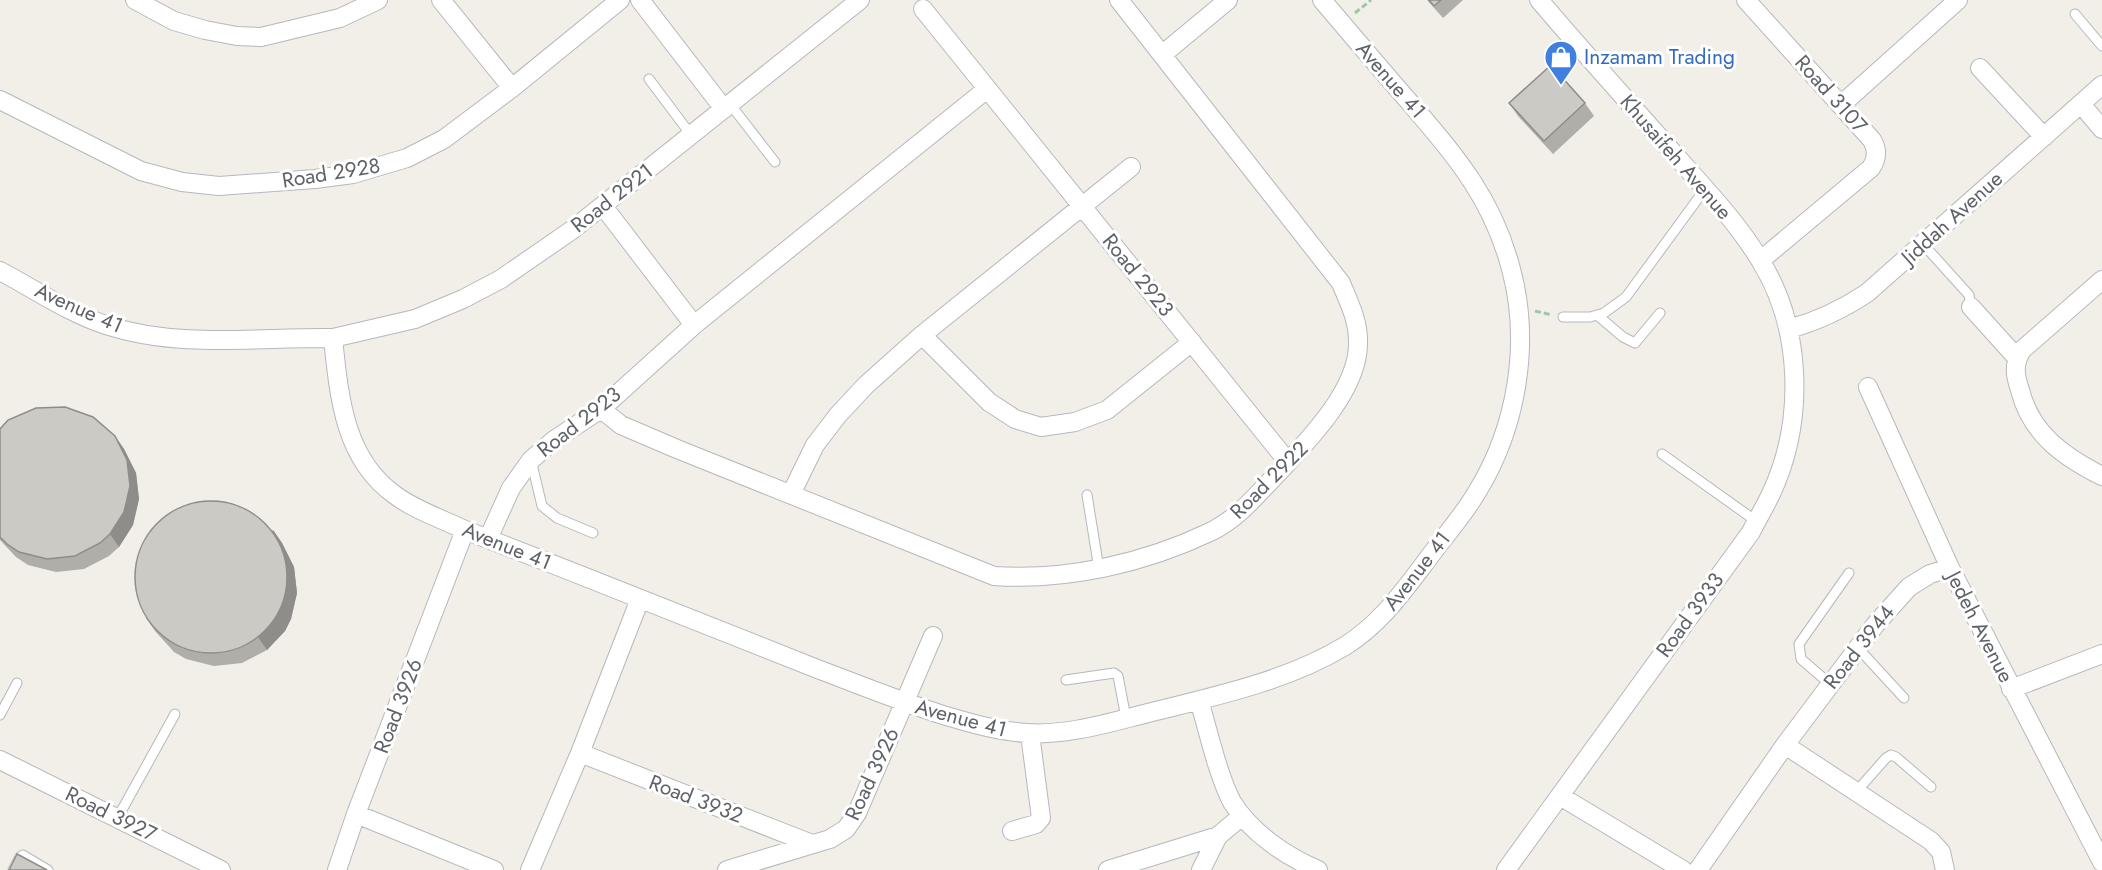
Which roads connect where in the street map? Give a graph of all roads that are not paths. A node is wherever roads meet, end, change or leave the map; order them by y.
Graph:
1 (135, 0) edge
2 (378, 0) edge
3 (441, 0) edge
4 (620, 0) edge
5 (640, 0) edge
6 (1119, 0) edge
7 (1228, 0) edge
8 (1322, 0) edge
9 (1746, 0) edge
10 (1954, 1) edge
11 (855, 2) edge
12 (1549, 3) edge
13 (923, 9) dead end
14 (2075, 14) dead end
15 (2102, 45) edge
16 (1163, 54) junction
17 (1980, 68) dead end
18 (649, 79) dead end
19 (2102, 85) edge
20 (512, 88) junction
21 (987, 89) junction
22 (2081, 104) junction
23 (2, 105) edge
24 (1841, 105) junction
25 (727, 106) junction
26 (2102, 129) edge
27 (691, 135) junction
28 (2044, 137) junction
29 (775, 162) dead end
30 (1131, 167) dead end
31 (1705, 189) junction
32 (603, 206) junction
33 (1082, 206) junction
34 (1923, 244) junction
35 (1761, 260) junction
36 (0, 271) edge
37 (2102, 280) edge
38 (1971, 307) joint
39 (1660, 313) dead end
40 (1596, 315) junction
41 (1563, 317) road end
42 (694, 325) junction
43 (1789, 329) junction
44 (922, 335) junction
45 (333, 338) junction
46 (1192, 342) junction
47 (2017, 358) junction
48 (1868, 387) dead end
49 (601, 409) junction
50 (1662, 454) dead end
51 (531, 460) junction
52 (1288, 462) junction
53 (2102, 476) edge
54 (791, 494) junction
55 (1087, 495) dead end
56 (1756, 521) junction
57 (465, 530) junction
58 (593, 532) dead end
59 (488, 539) junction
60 (1950, 568) junction
61 (1099, 569) junction
62 (1849, 573) dead end
63 (640, 599) junction
64 (933, 636) dead end
65 (1858, 648) junction
66 (2102, 654) edge
67 (1066, 680) dead end
68 (18, 683) dead end
69 (1830, 684) junction
70 (2011, 689) junction
71 (1904, 698) dead end
72 (1199, 700) junction
73 (904, 702) junction
74 (174, 714) dead end
75 (0, 715) edge
76 (1126, 718) junction
77 (1030, 734) junction
78 (1785, 745) junction
79 (579, 753) junction
80 (2, 765) edge
81 (1931, 787) dead end
82 (1856, 792) junction
83 (1560, 796) junction
84 (356, 814) junction
85 (1242, 816) junction
86 (118, 817) junction
87 (1012, 831) dead end
88 (1218, 836) junction
89 (812, 844) junction
90 (2102, 862) edge
91 (13, 870) edge
92 (48, 870) edge
93 (221, 870) edge
94 (337, 870) edge
95 (494, 870) edge
96 (530, 870) edge
97 (727, 870) edge
98 (1108, 870) edge
99 (1201, 870) edge
100 (1318, 870) edge
101 (1506, 870) edge
102 (1683, 870) edge
103 (1698, 870) edge
104 (1945, 870) edge

1 - 2 street
3 - 20 street
4 - 20 street, Road 2928
5 - 25 street
6 - 16 street, Road 2922
7 - 16 street
8 - 72 street, Avenue 41
9 - 24 street, Road 3107
10 - 24 street
11 - 25 street, Road 2921
12 - 31 street, Khusaifeh Avenue
13 - 21 street, Road 2923
14 - 15 lane
16 - 52 street, Road 2922
17 - 28 street
18 - 27 lane
19 - 22 street, Jiddah Avenue
20 - 23 street, Road 2928
21 - 33 street, Road 2923
21 - 42 street, Road 2923
22 - 26 street
22 - 28 street, Jiddah Avenue
24 - 35 street, Road 3107
25 - 27 street, Road 2921
25 - 29 lane
27 - 32 street, Road 2921
28 - 34 street, Jiddah Avenue
30 - 33 street
31 - 35 street, Khusaifeh Avenue
31 - 40 lane
32 - 42 street
32 - 45 street, Road 2921
33 - 44 street
33 - 46 street, Road 2923
34 - 38 lane
34 - 43 street, Jiddah Avenue
35 - 43 street, Khusaifeh Avenue
36 - 45 street, Avenue 41
37 - 47 street
38 - 47 street
39 - 40 lane
40 - 41 lane
42 - 49 street, Road 2923
43 - 56 street, Road 3933
44 - 46 street
44 - 54 street
45 - 57 street, Avenue 41
46 - 52 street, Road 2923
47 - 53 street
48 - 60 street, Jedeh Avenue
49 - 51 street, Road 2923
49 - 54 street, Road 2922
50 - 56 lane
51 - 58 lane
51 - 59 street, Road 2923
52 - 61 street, Road 2922
54 - 61 street, Road 2922
55 - 61 lane
56 - 83 street, Road 3933
57 - 59 street, Avenue 41
57 - 84 street, Road 3926
59 - 63 street, Avenue 41
60 - 65 street, Road 3944
60 - 70 street, Jedeh Avenue
62 - 69 lane
63 - 73 street, Avenue 41
63 - 79 street
64 - 73 street, Road 3926
65 - 69 street, Road 3944
65 - 71 lane
66 - 70 street
67 - 76 lane
68 - 75 lane
69 - 78 street, Road 3944
70 - 90 street, Jedeh Avenue
72 - 76 street, Avenue 41
72 - 85 street
73 - 77 street, Avenue 41
73 - 89 street, Road 3926
74 - 86 lane
76 - 77 street, Avenue 41
77 - 87 street
78 - 82 street
78 - 103 street, Road 3944
79 - 89 street, Road 3932
79 - 96 street
80 - 86 street, Road 3927
81 - 82 lane
82 - 104 street
83 - 101 street, Road 3933
83 - 102 street
84 - 94 street, Road 3926
84 - 95 street
85 - 88 street
85 - 100 street
86 - 93 street, Road 3927
88 - 98 street
88 - 99 street
89 - 97 street, Road 3926
91 - 92 lane

